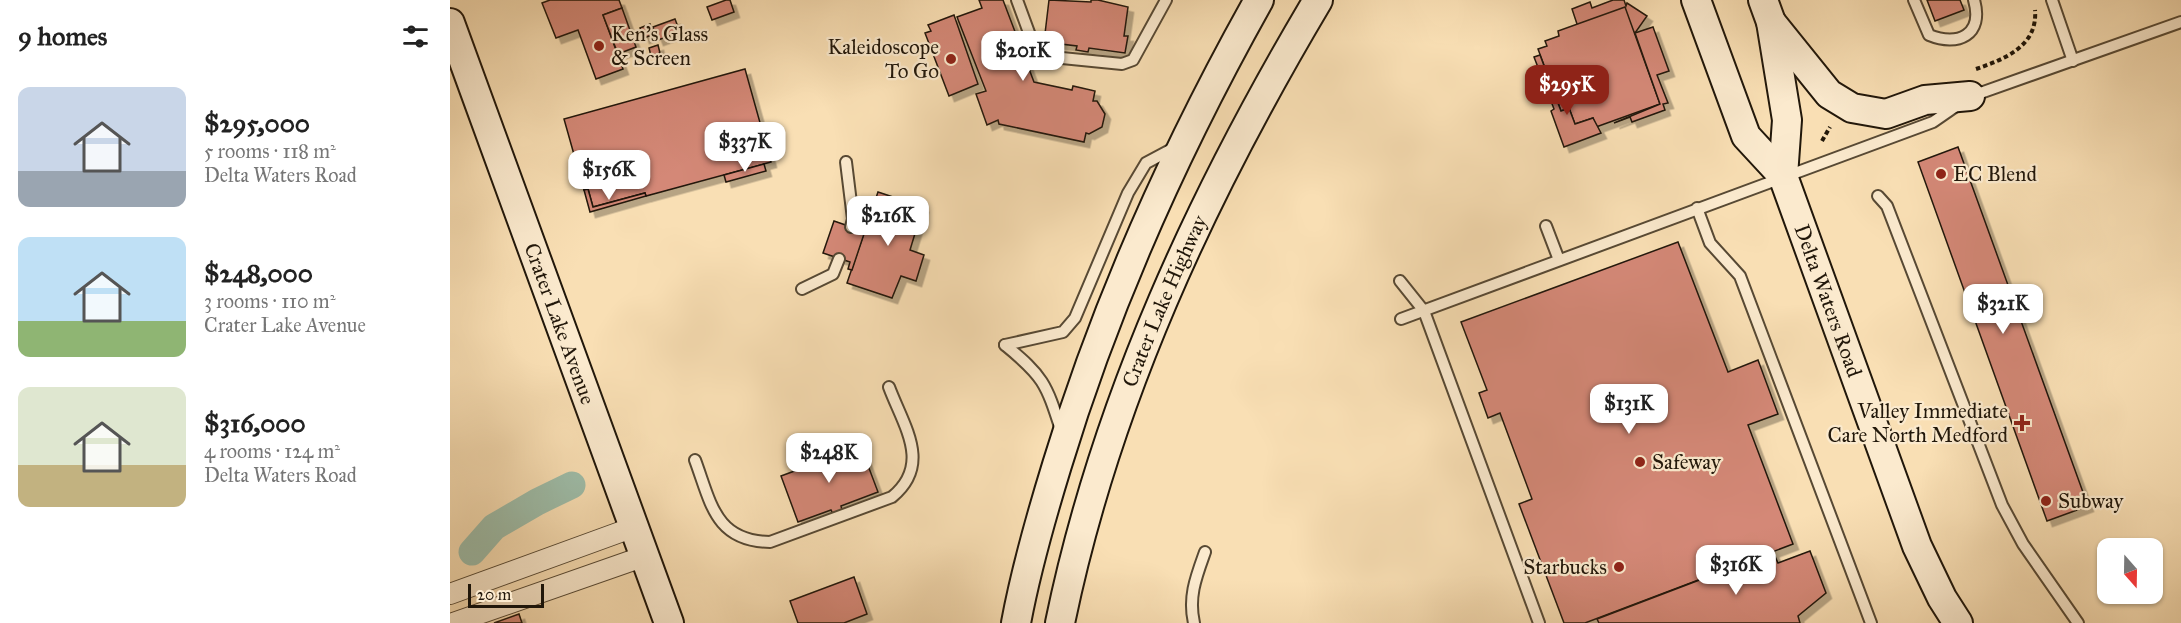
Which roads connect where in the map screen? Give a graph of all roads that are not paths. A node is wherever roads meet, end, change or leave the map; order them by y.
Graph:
1 (1017, 0) edge
2 (1166, 0) edge
3 (1259, 0) edge
4 (1318, 0) edge
5 (1696, 0) edge
6 (1914, 0) edge
7 (1974, 0) edge
8 (2052, 0) edge
9 (1767, 11) edge
10 (2181, 22) edge
11 (450, 23) edge
12 (2073, 61) junction
13 (1970, 96) junction
14 (1184, 142) junction
15 (846, 162) dead end
16 (1783, 176) junction
17 (1878, 196) dead end
18 (1697, 208) junction
19 (1546, 226) dead end
20 (851, 227) dead end
21 (839, 259) dead end
22 (1559, 260) junction
23 (1400, 281) dead end
24 (802, 289) dead end
25 (1424, 311) junction
26 (1401, 319) dead end
27 (889, 387) dead end
28 (1065, 440) junction
29 (695, 460) dead end
30 (634, 527) junction
31 (1205, 552) dead end
32 (645, 556) junction
33 (450, 594) edge
34 (453, 623) edge
35 (669, 623) edge
36 (1016, 623) edge
37 (1060, 623) edge
38 (1194, 623) edge
39 (1539, 623) edge
40 (1871, 623) edge
41 (1958, 623) edge
42 (2078, 623) edge

1 - 2 lane
3 - 14 street
4 - 37 street, Crater Lake Highway
5 - 16 street, Delta Waters Road
6 - 7 lane
8 - 12 lane
9 - 13 street
9 - 16 street, Delta Waters Road
10 - 12 lane
11 - 30 street, Crater Lake Avenue
12 - 13 lane
13 - 16 lane
14 - 28 street
14 - 28 lane
15 - 20 lane
16 - 18 lane
16 - 41 street, Delta Waters Road
17 - 42 lane
18 - 22 lane
18 - 40 lane
19 - 22 lane
21 - 24 lane
22 - 25 lane
23 - 25 lane
25 - 26 lane
25 - 39 lane
27 - 29 lane
28 - 36 street
30 - 32 street, Crater Lake Avenue
30 - 33 street
31 - 38 lane
32 - 34 street
32 - 35 street, Crater Lake Avenue

